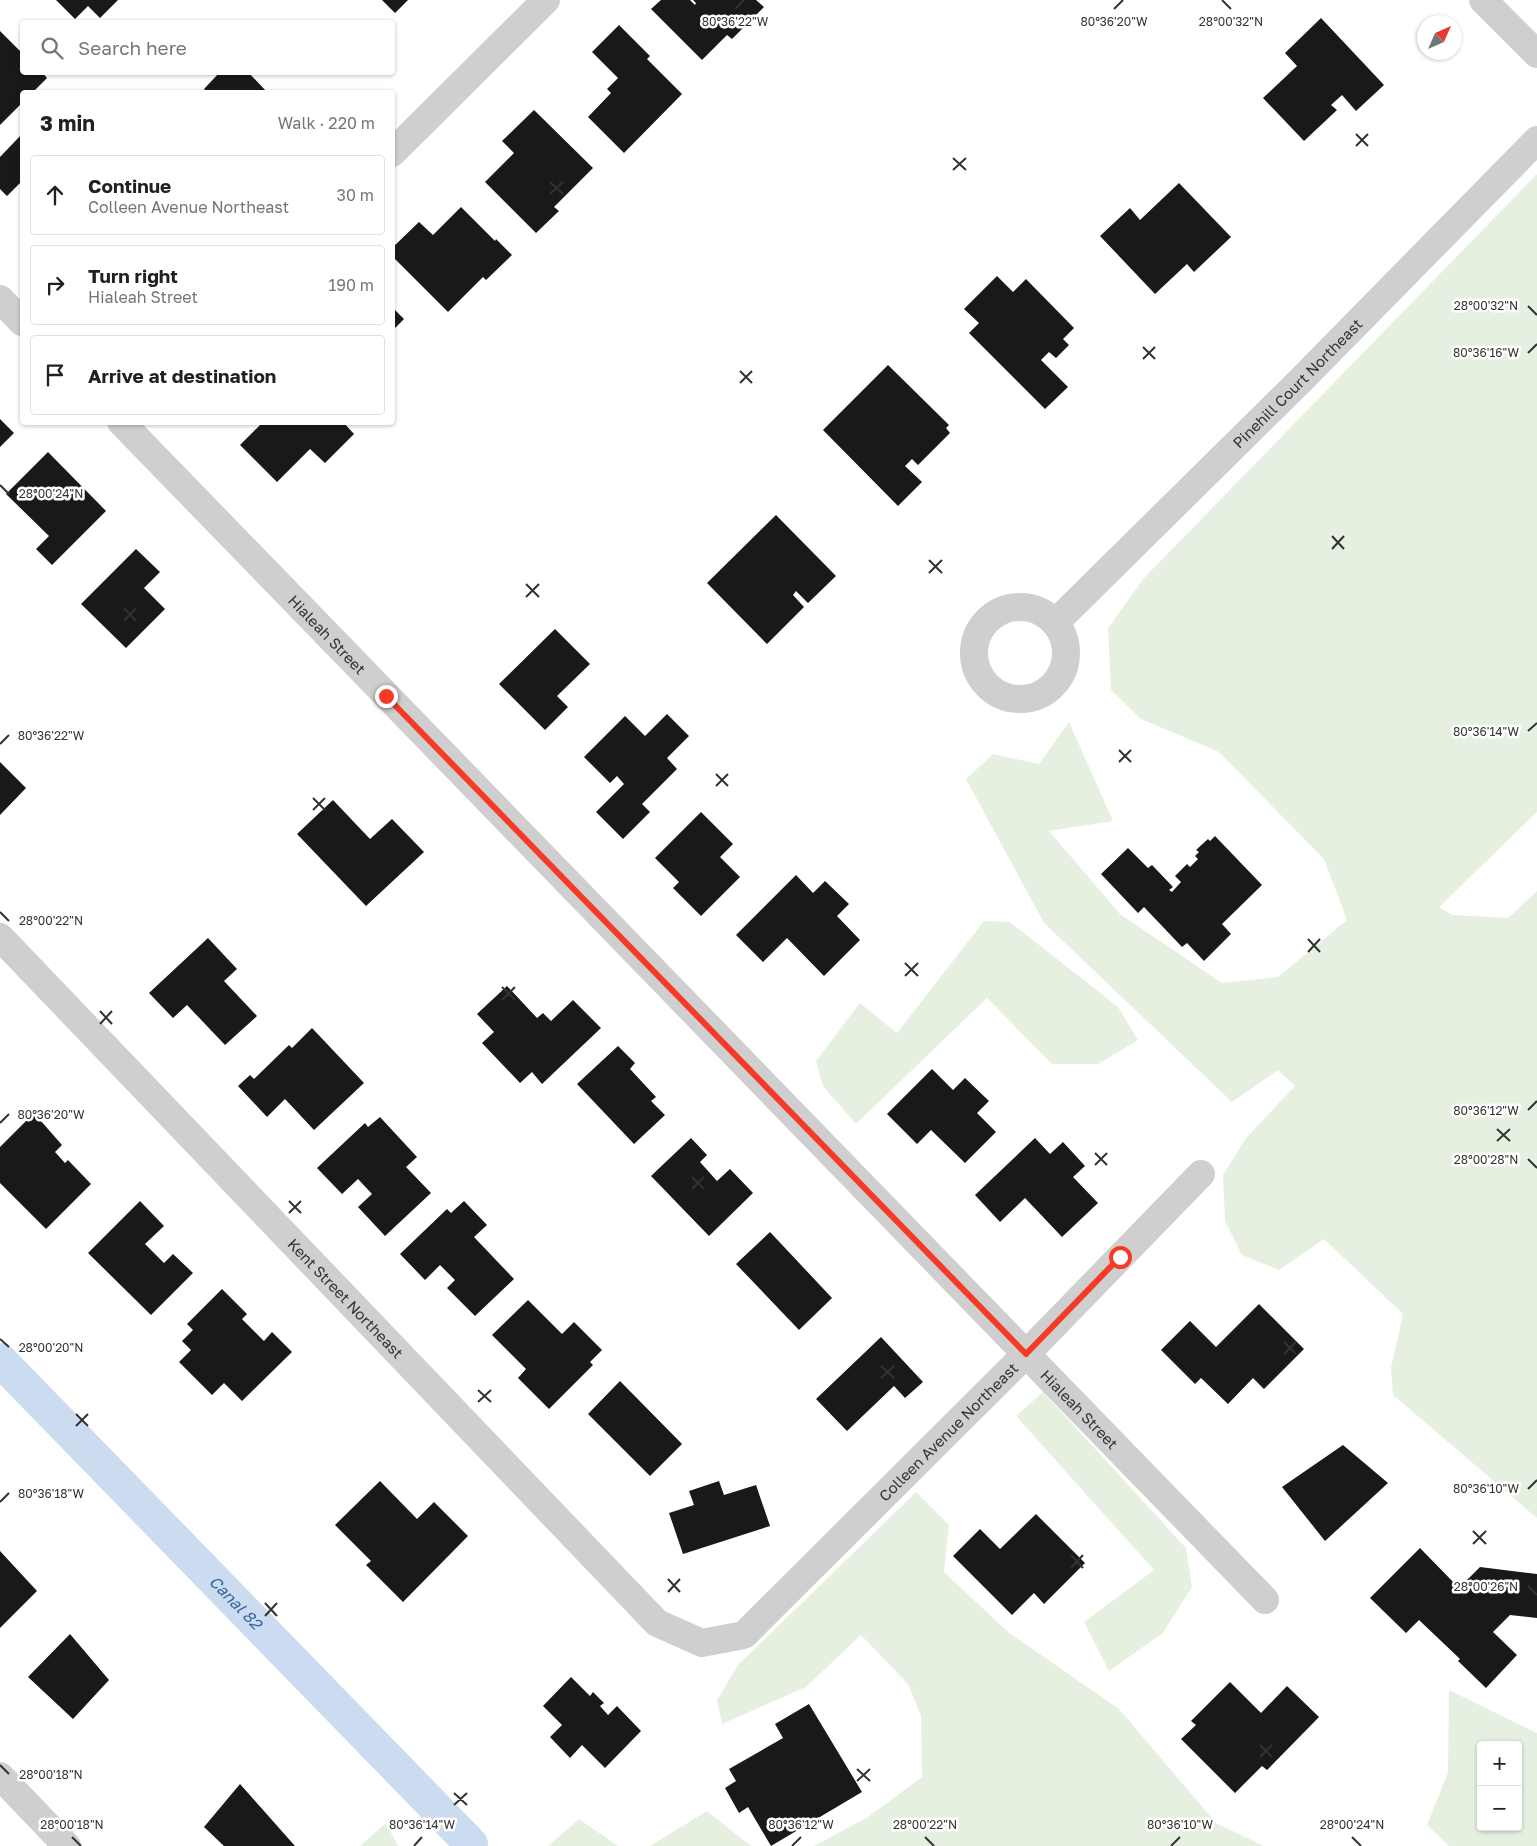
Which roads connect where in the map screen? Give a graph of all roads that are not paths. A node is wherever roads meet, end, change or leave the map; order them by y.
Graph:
1 (546, 0) edge
2 (1483, 0) edge
3 (1537, 54) edge
4 (1537, 140) edge
5 (395, 151) edge
6 (0, 299) edge
7 (20, 320) edge
8 (124, 425) edge
9 (1055, 623) dead end
10 (0, 937) edge
11 (1201, 1174) dead end
12 (1026, 1354) junction
13 (1266, 1600) dead end
14 (702, 1643) joint
15 (0, 1776) edge
16 (67, 1846) edge

1 - 5 street
2 - 3 street
4 - 9 street, Pinehill Court Northeast
6 - 7 street
8 - 12 street, Hialeah Street
10 - 14 street, Kent Street Northeast
11 - 12 street, Colleen Avenue Northeast
12 - 13 street, Hialeah Street
12 - 14 street, Colleen Avenue Northeast
15 - 16 street

